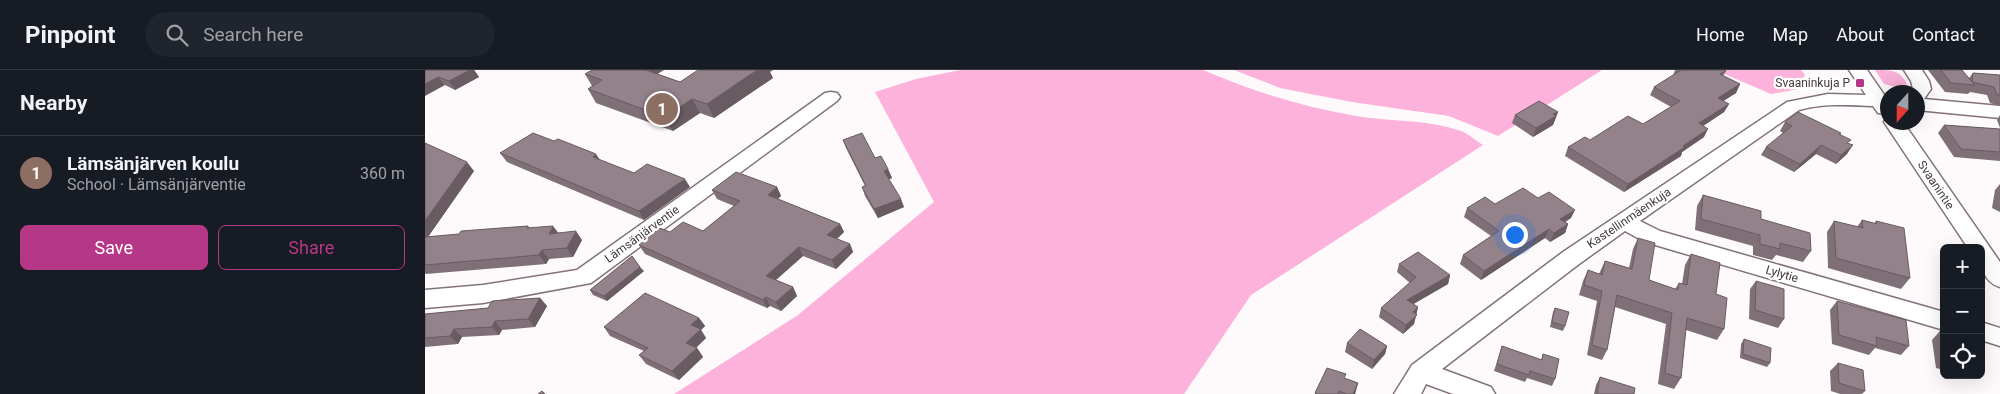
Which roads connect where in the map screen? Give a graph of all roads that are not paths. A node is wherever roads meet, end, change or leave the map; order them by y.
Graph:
1 (1859, 70) edge
2 (1913, 70) edge
3 (1921, 85) edge
4 (831, 97) dead end
5 (1880, 99) edge
6 (1880, 105) edge
7 (1925, 105) edge
8 (2000, 112) edge
9 (1898, 130) edge
10 (1624, 221) junction
11 (1976, 244) edge
12 (1985, 257) edge
13 (2000, 279) edge
14 (425, 299) edge
15 (1940, 320) edge
16 (1985, 333) edge
17 (2000, 337) edge
18 (1421, 372) junction
19 (1407, 394) edge
20 (1482, 394) edge

1 - 5 street
2 - 3 street
4 - 14 street, Lämsänjärventie
6 - 10 street, Kastellinmäenkuja
7 - 8 street
9 - 11 street, Svaanintie
10 - 15 street, Lylytie
10 - 18 street, Kastellinmäenkuja
12 - 13 street
16 - 17 street
18 - 19 street, Kastellinmäenkuja
18 - 20 street

